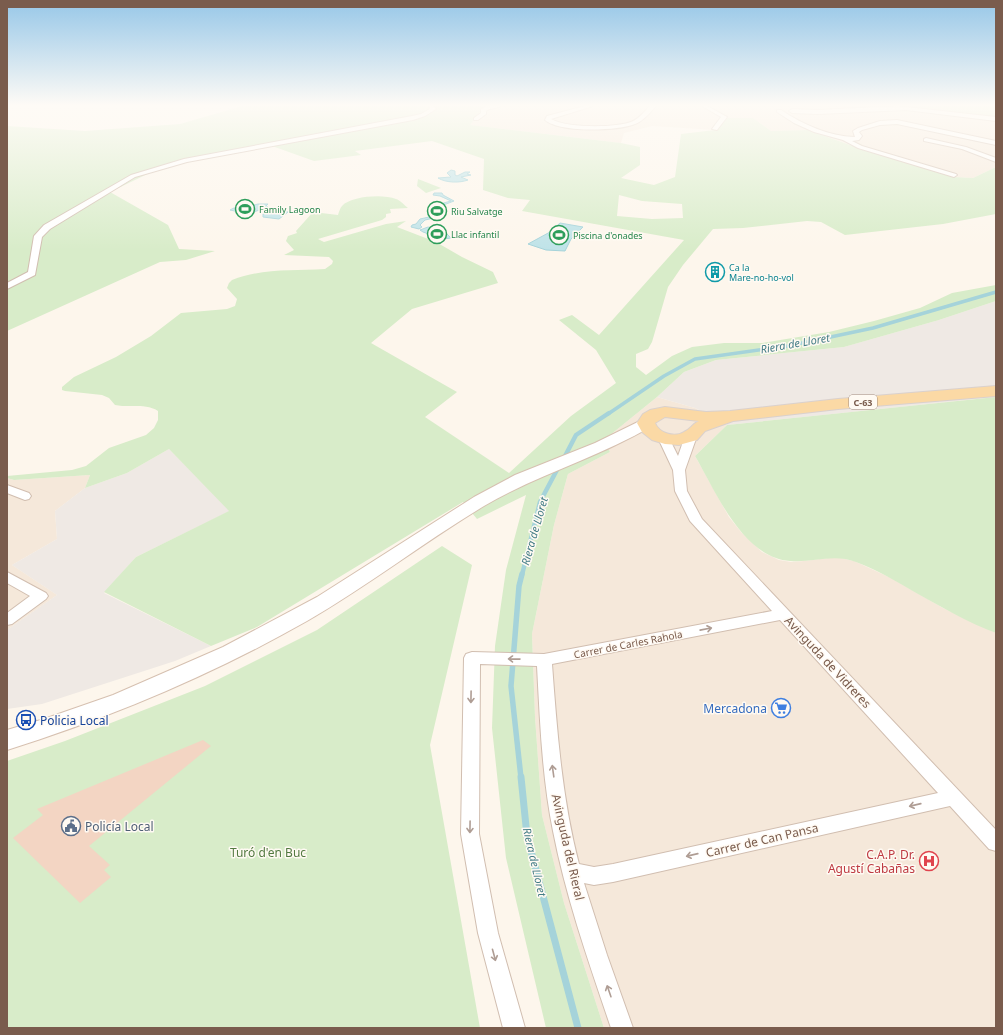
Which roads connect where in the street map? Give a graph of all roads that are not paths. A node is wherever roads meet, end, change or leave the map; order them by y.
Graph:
1 (217, 154) edge
2 (885, 154) edge
3 (979, 154) edge
4 (996, 160) edge
5 (954, 175) dead end
6 (7, 286) edge
7 (996, 391) edge
8 (685, 416) junction
9 (730, 416) junction
10 (655, 432) junction
11 (694, 432) junction
12 (679, 470) junction
13 (7, 489) edge
14 (25, 496) dead end
15 (7, 577) edge
16 (783, 614) junction
17 (7, 620) edge
18 (539, 660) junction
19 (7, 740) edge
20 (953, 797) junction
21 (996, 843) edge
22 (571, 871) junction
23 (514, 1028) edge
24 (622, 1028) edge

1 - 6 street
2 - 5 street
3 - 4 street
7 - 9 main road, C-63
8 - 9 main road, C-63
8 - 10 main road
8 - 11 main road
9 - 11 main road, C-63
10 - 11 main road
10 - 12 street, Avinguda de Vidreres
10 - 19 main road
11 - 12 street, Avinguda de Vidreres
12 - 16 street, Avinguda de Vidreres
13 - 14 street
15 - 17 street
18 -> 16 street, Carrer de Carles Rahola
16 - 20 street, Avinguda de Vidreres
22 -> 18 street, Avinguda del Rieral
18 -> 23 street, Carrer de Carles Rahola
20 - 21 street, Avinguda de Vidreres
20 -> 22 street, Carrer de Can Pansa
24 -> 22 street, Avinguda del Rieral

